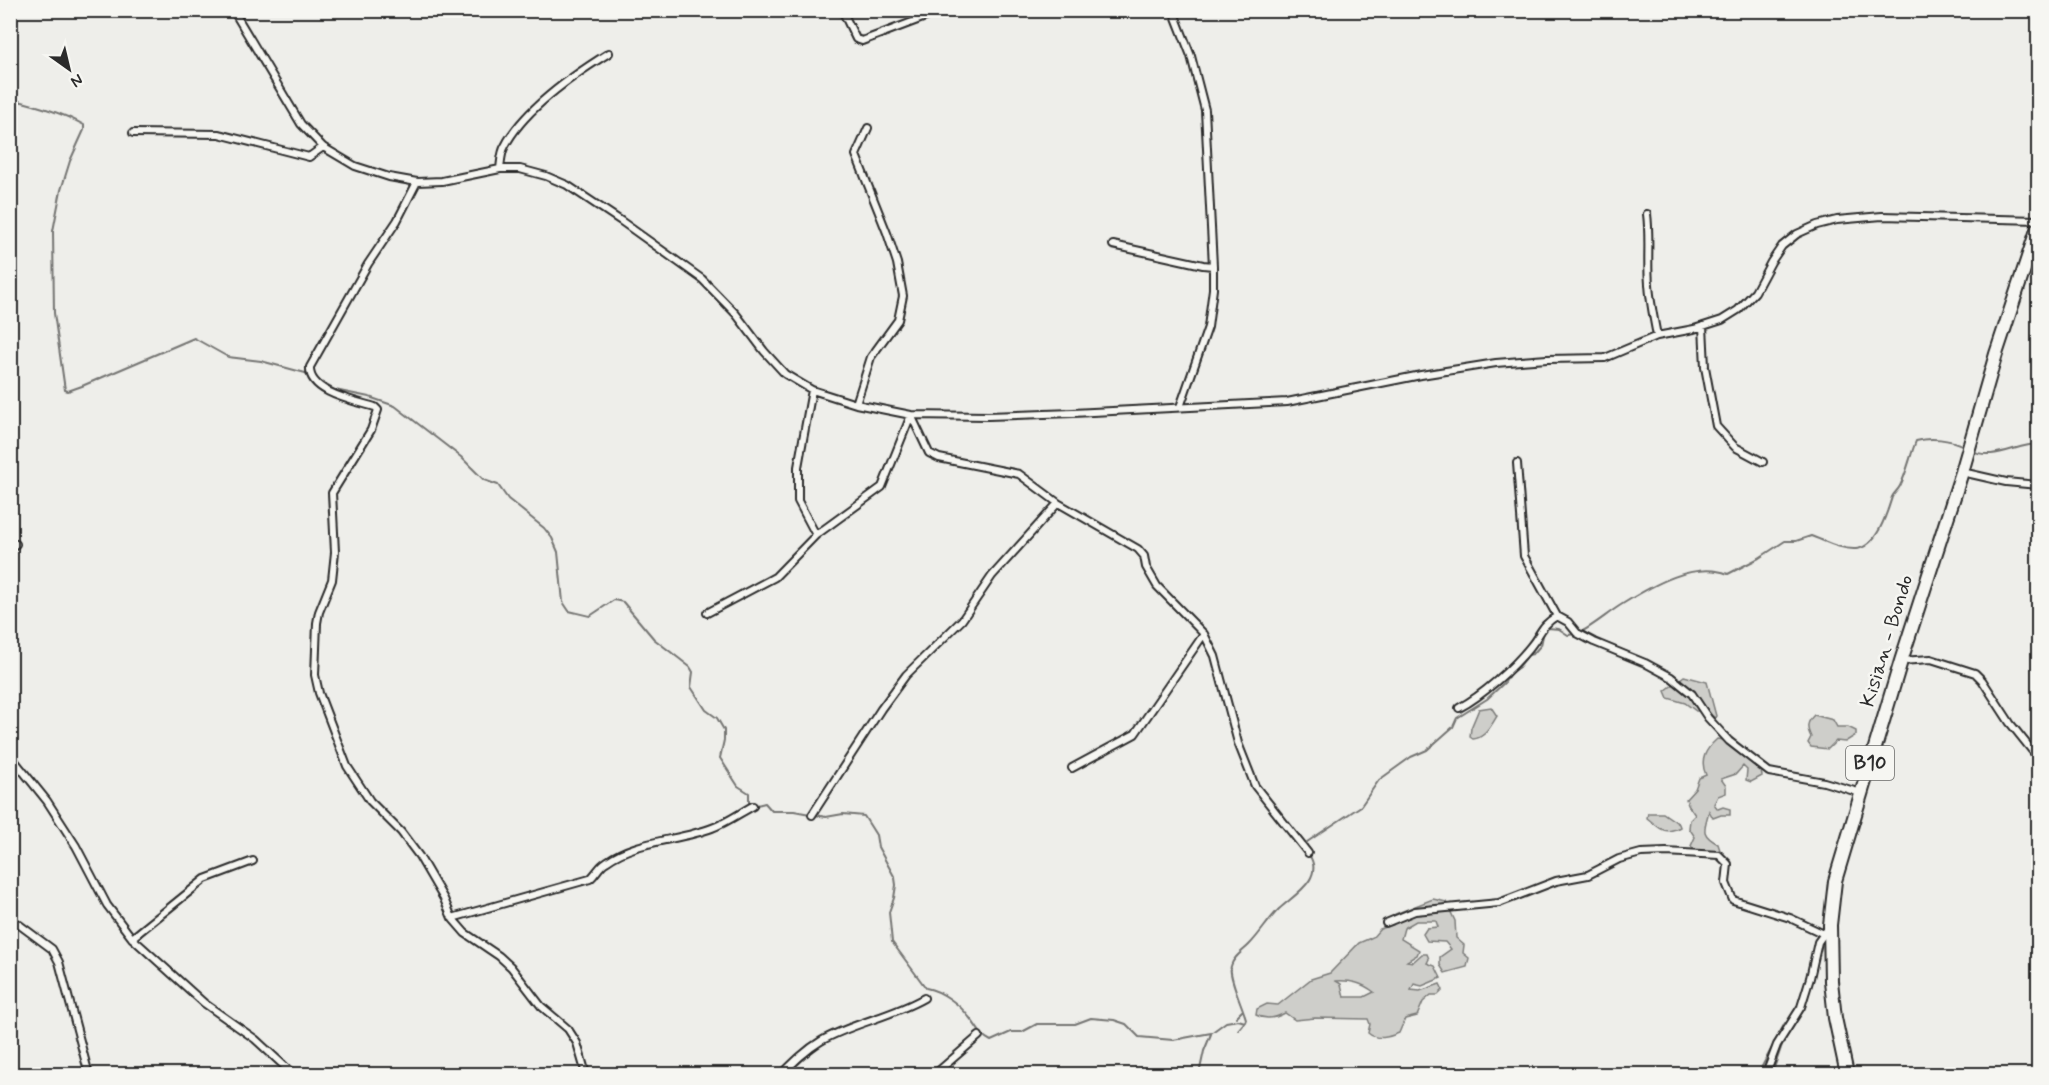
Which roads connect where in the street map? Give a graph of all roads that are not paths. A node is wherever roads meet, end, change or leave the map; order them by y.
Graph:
1 (233, 10) edge
2 (842, 10) edge
3 (944, 10) edge
4 (1173, 10) edge
5 (609, 53) dead end
6 (868, 128) dead end
7 (133, 133) dead end
8 (323, 147) junction
9 (500, 169) junction
10 (417, 182) junction
11 (1647, 214) dead end
12 (2038, 220) edge
13 (2038, 227) edge
14 (1113, 245) dead end
15 (1213, 266) junction
16 (1703, 326) junction
17 (1657, 336) junction
18 (813, 390) junction
19 (856, 404) junction
20 (1180, 407) junction
21 (911, 416) junction
22 (1763, 462) dead end
23 (1516, 463) dead end
24 (1962, 472) junction
25 (2038, 485) edge
26 (1058, 503) junction
27 (816, 535) junction
28 (707, 613) dead end
29 (1557, 616) junction
30 (1204, 634) junction
31 (1901, 661) junction
32 (1459, 708) dead end
33 (10, 755) edge
34 (2038, 758) edge
35 (1072, 768) dead end
36 (1860, 793) junction
37 (753, 806) dead end
38 (812, 815) dead end
39 (1308, 854) dead end
40 (253, 861) dead end
41 (452, 918) junction
42 (10, 922) edge
43 (1386, 923) dead end
44 (1827, 930) junction
45 (132, 938) junction
46 (924, 998) dead end
47 (979, 1036) dead end
48 (91, 1074) edge
49 (293, 1074) edge
50 (586, 1074) edge
51 (782, 1074) edge
52 (935, 1074) edge
53 (1766, 1074) edge
54 (1847, 1074) edge

1 - 8 street
2 - 3 street
4 - 15 street
5 - 9 street
6 - 19 street
7 - 8 street
8 - 10 street
9 - 10 street
9 - 18 street
10 - 41 street
11 - 17 street
12 - 16 street
13 - 24 highway, Kisian - Bondo / B10
14 - 15 street
15 - 20 street
16 - 17 street
16 - 22 street
17 - 20 street
18 - 19 street
18 - 27 street
19 - 21 street
20 - 21 street
21 - 26 street
21 - 27 street
23 - 29 street
24 - 25 street
24 - 31 highway, Kisian - Bondo / B10
26 - 30 street
26 - 38 street
27 - 28 street
29 - 32 street
29 - 36 street
30 - 35 street
30 - 39 street
31 - 34 street
31 - 36 highway, Kisian - Bondo / B10
33 - 45 street
36 - 44 highway, Kisian - Bondo / B10
37 - 41 street
40 - 45 street
41 - 50 street
42 - 48 street
43 - 44 street
44 - 53 street
44 - 54 highway, Kisian - Bondo / B10
45 - 49 street
46 - 51 street
47 - 52 street

